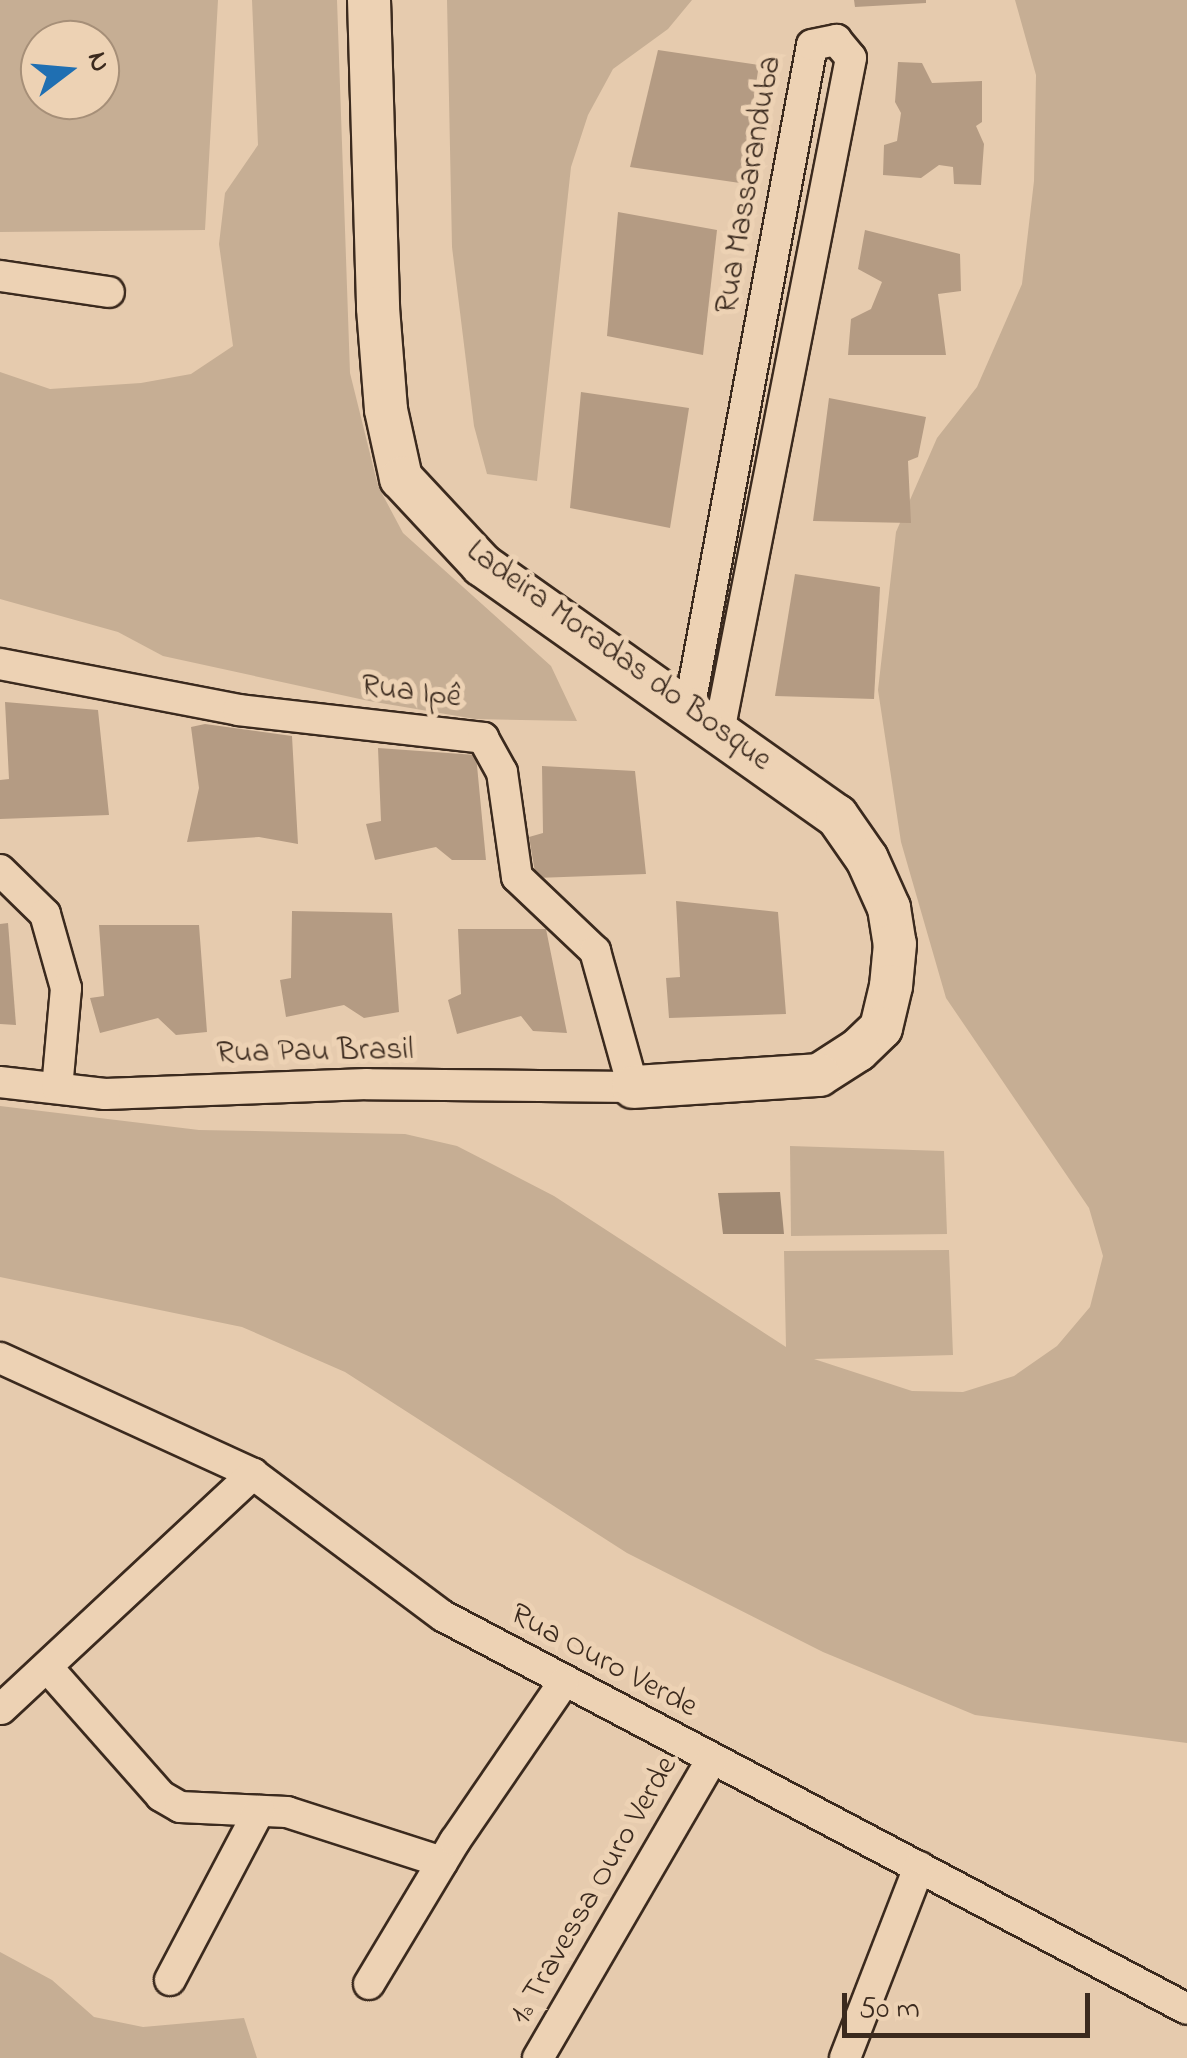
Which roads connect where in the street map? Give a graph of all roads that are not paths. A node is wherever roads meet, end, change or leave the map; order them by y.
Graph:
1 (369, 0) edge
2 (780, 217) junction
3 (820, 224) junction
4 (0, 276) edge
5 (108, 292) dead end
6 (746, 402) junction
7 (782, 410) junction
8 (0, 664) edge
9 (704, 721) junction
10 (0, 870) edge
11 (0, 1082) edge
12 (633, 1087) junction
13 (57, 1088) junction
14 (0, 1358) edge
15 (253, 1474) junction
16 (46, 1667) junction
17 (563, 1683) junction
18 (0, 1709) edge
19 (712, 1758) junction
20 (259, 1811) junction
21 (442, 1862) junction
22 (919, 1867) junction
23 (170, 1980) dead end
24 (369, 1984) dead end
25 (1187, 2009) edge
26 (538, 2058) edge
27 (844, 2058) edge

1 - 9 street, Ladeira Moradas do Bosque
2 - 3 street
2 - 3 street, Rua Massaranduba
2 - 6 street, Rua Massaranduba
3 - 7 street, Rua Massaranduba
4 - 5 street
6 - 7 street
6 - 9 street, Rua Massaranduba
7 - 9 street, Rua Massaranduba
8 - 12 street, Rua Ipê
9 - 12 street, Ladeira Moradas do Bosque
10 - 13 street
11 - 13 street, Rua Pau Brasil
12 - 13 street, Rua Pau Brasil
14 - 15 street, Rua Ouro Verde
15 - 16 street
15 - 17 street, Rua Ouro Verde
16 - 18 street
16 - 20 street
17 - 19 street, Rua Ouro Verde
17 - 21 street
19 - 22 street, Rua Ouro Verde
19 - 26 street, 1ª Travessa Ouro Verde
20 - 21 street
20 - 23 street
21 - 24 street
22 - 25 street, Rua Ouro Verde
22 - 27 street

